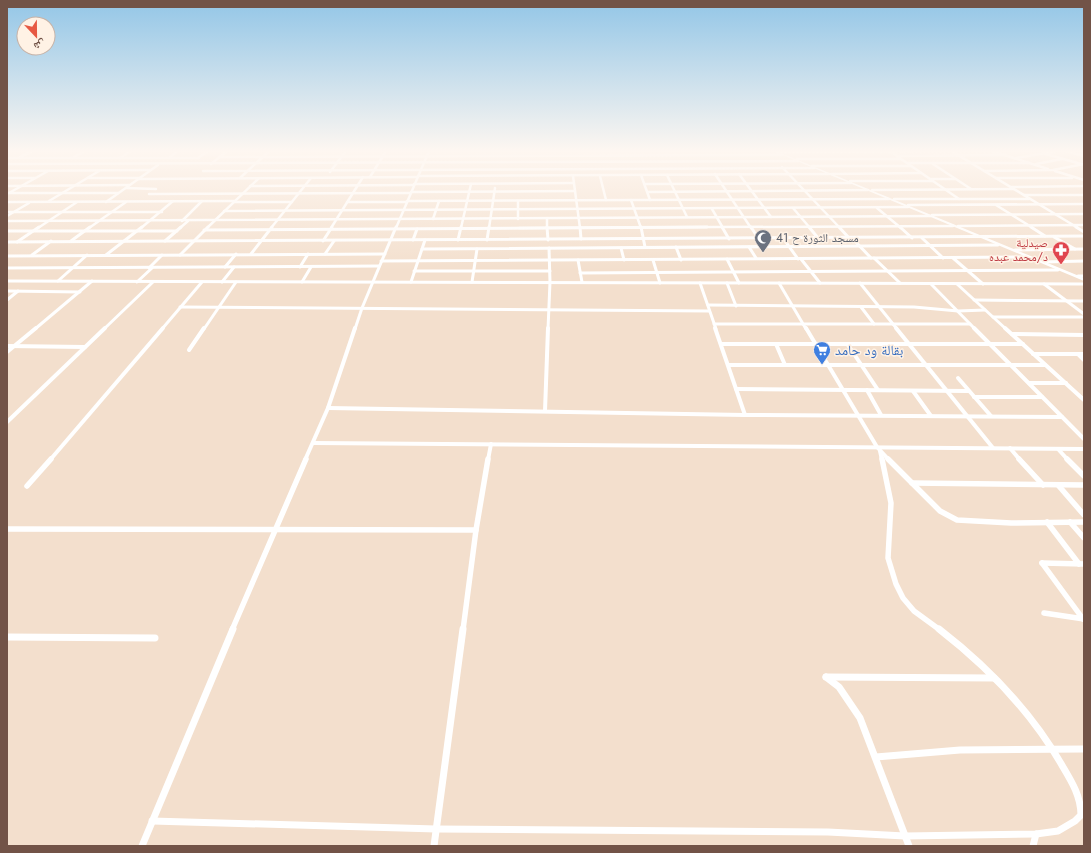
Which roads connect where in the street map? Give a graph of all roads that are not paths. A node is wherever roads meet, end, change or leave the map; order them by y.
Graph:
1 (67, 191) edge
2 (121, 191) edge
3 (153, 191) edge
4 (245, 191) edge
5 (301, 191) edge
6 (470, 191) junction
7 (494, 191) junction
8 (519, 191) joint
9 (547, 191) junction
10 (574, 191) joint
11 (604, 191) edge
12 (727, 191) junction
13 (753, 191) junction
14 (805, 191) junction
15 (818, 191) edge
16 (872, 191) edge
17 (872, 191) edge
18 (947, 191) edge
19 (1016, 191) edge
20 (411, 192) junction
21 (648, 192) joint
22 (675, 192) junction
23 (702, 192) joint
24 (1070, 192) dead end
25 (63, 193) junction
26 (118, 193) junction
27 (353, 193) junction
28 (7, 194) edge
29 (149, 194) junction
30 (194, 194) junction
31 (242, 194) junction
32 (298, 194) junction
33 (1024, 195) junction
34 (1075, 195) junction
35 (1084, 195) edge
36 (813, 199) junction
37 (889, 199) junction
38 (894, 199) junction
39 (959, 199) junction
40 (1029, 199) junction
41 (533, 200) junction
42 (547, 200) junction
43 (575, 200) junction
44 (606, 200) junction
45 (631, 200) junction
46 (650, 200) junction
47 (679, 200) junction
48 (733, 200) junction
49 (759, 200) junction
50 (202, 201) junction
51 (407, 201) junction
52 (439, 201) junction
53 (467, 201) junction
54 (493, 201) junction
55 (518, 201) junction
56 (7, 202) edge
57 (31, 202) junction
58 (47, 202) junction
59 (77, 202) junction
60 (106, 202) junction
61 (126, 202) junction
62 (139, 202) junction
63 (173, 202) junction
64 (186, 202) junction
65 (234, 202) junction
66 (292, 202) junction
67 (347, 202) junction
68 (1039, 204) junction
69 (1084, 204) edge
70 (968, 205) junction
71 (995, 205) junction
72 (908, 206) junction
73 (738, 208) junction
74 (765, 208) junction
75 (793, 208) junction
76 (821, 208) junction
77 (877, 208) junction
78 (972, 208) dead end
79 (576, 209) junction
80 (634, 209) junction
81 (683, 209) junction
82 (712, 209) junction
83 (403, 210) junction
84 (436, 210) junction
85 (465, 210) junction
86 (491, 210) junction
87 (518, 210) junction
88 (533, 210) junction
89 (224, 211) junction
90 (285, 211) junction
91 (342, 211) junction
92 (7, 212) edge
93 (14, 212) junction
94 (62, 212) junction
95 (112, 212) junction
96 (162, 212) junction
97 (977, 212) dead end
98 (981, 214) junction
99 (1010, 214) junction
100 (1055, 214) junction
101 (1084, 214) edge
102 (7, 216) edge
103 (932, 216) junction
104 (687, 217) junction
105 (716, 217) junction
106 (745, 217) junction
107 (772, 217) junction
108 (801, 217) junction
109 (829, 217) junction
110 (887, 217) junction
111 (637, 218) junction
112 (433, 219) junction
113 (463, 219) junction
114 (490, 219) junction
115 (518, 219) junction
116 (532, 219) junction
117 (547, 219) junction
118 (578, 219) junction
119 (277, 220) junction
120 (336, 220) junction
121 (399, 220) junction
122 (49, 221) junction
123 (99, 221) junction
124 (151, 221) junction
125 (182, 221) junction
126 (188, 221) junction
127 (214, 221) junction
128 (7, 222) edge
129 (1026, 225) junction
130 (1073, 225) junction
131 (1084, 225) edge
132 (838, 226) junction
133 (898, 226) junction
134 (955, 226) junction
135 (723, 227) junction
136 (751, 227) junction
137 (808, 227) junction
138 (579, 228) junction
139 (641, 228) junction
140 (395, 229) junction
141 (417, 229) junction
142 (461, 229) junction
143 (489, 229) junction
144 (548, 229) junction
145 (176, 230) junction
146 (204, 230) junction
147 (269, 230) junction
148 (330, 230) junction
149 (7, 231) edge
150 (33, 231) junction
151 (84, 231) junction
152 (138, 231) junction
153 (1084, 232) edge
154 (1045, 236) junction
155 (1054, 236) junction
156 (1084, 236) edge
157 (982, 237) junction
158 (758, 238) junction
159 (783, 238) junction
160 (818, 238) junction
161 (850, 238) junction
162 (912, 238) junction
163 (922, 238) junction
164 (573, 239) junction
165 (581, 239) junction
166 (627, 239) junction
167 (644, 239) junction
168 (714, 239) junction
169 (729, 239) junction
170 (323, 240) junction
171 (390, 240) junction
172 (413, 240) junction
173 (425, 240) junction
174 (458, 240) junction
175 (487, 240) junction
176 (503, 240) junction
177 (548, 240) junction
178 (70, 241) junction
179 (124, 241) junction
180 (165, 241) junction
181 (193, 241) junction
182 (261, 241) junction
183 (334, 241) junction
184 (7, 242) edge
185 (17, 242) junction
186 (51, 242) junction
187 (998, 245) junction
188 (789, 246) junction
189 (859, 246) junction
190 (930, 246) junction
191 (645, 247) junction
192 (676, 247) junction
193 (718, 247) junction
194 (749, 247) junction
195 (477, 248) junction
196 (503, 248) junction
197 (549, 248) junction
198 (574, 248) junction
199 (621, 248) junction
200 (629, 248) junction
201 (422, 249) junction
202 (1075, 249) junction
203 (1015, 250) junction
204 (1083, 250) edge
205 (236, 254) junction
206 (252, 254) junction
207 (308, 254) junction
208 (325, 254) junction
209 (385, 254) junction
210 (32, 255) junction
211 (87, 255) junction
212 (106, 255) junction
213 (162, 255) junction
214 (180, 255) junction
215 (7, 256) edge
216 (1028, 257) junction
217 (756, 258) junction
218 (872, 258) junction
219 (944, 258) junction
220 (953, 258) junction
221 (727, 259) junction
222 (800, 259) junction
223 (578, 260) junction
224 (624, 260) junction
225 (653, 260) junction
226 (681, 260) junction
227 (382, 261) junction
228 (418, 261) junction
229 (475, 261) junction
230 (550, 261) junction
231 (1084, 261) edge
232 (1044, 262) junction
233 (379, 266) junction
234 (225, 267) junction
235 (234, 267) junction
236 (300, 267) junction
237 (311, 267) junction
238 (7, 268) edge
239 (72, 268) junction
240 (150, 268) junction
241 (968, 270) junction
242 (1058, 270) junction
243 (414, 271) junction
244 (473, 271) junction
245 (550, 271) junction
246 (810, 271) junction
247 (886, 271) junction
248 (733, 272) junction
249 (580, 273) junction
250 (657, 273) junction
251 (1084, 278) edge
252 (7, 281) edge
253 (58, 281) junction
254 (92, 281) junction
255 (137, 282) junction
256 (153, 282) junction
257 (202, 282) junction
258 (222, 282) junction
259 (236, 282) junction
260 (302, 282) junction
261 (373, 282) junction
262 (411, 282) junction
263 (472, 282) junction
264 (550, 282) junction
265 (582, 282) junction
266 (660, 283) junction
267 (700, 283) junction
268 (727, 283) junction
269 (739, 283) junction
270 (779, 283) junction
271 (820, 283) junction
272 (860, 283) junction
273 (900, 283) junction
274 (931, 284) junction
275 (957, 284) junction
276 (984, 284) junction
277 (1044, 284) junction
278 (1084, 284) edge
279 (7, 291) edge
280 (18, 291) junction
281 (80, 292) junction
282 (7, 300) edge
283 (974, 300) junction
284 (1066, 301) junction
285 (1084, 301) edge
286 (708, 305) junction
287 (736, 306) junction
288 (180, 307) junction
289 (218, 307) junction
290 (793, 307) junction
291 (861, 307) junction
292 (879, 307) junction
293 (362, 308) junction
294 (549, 310) junction
295 (985, 310) junction
296 (710, 311) junction
297 (958, 311) junction
298 (1084, 316) edge
299 (993, 317) junction
300 (714, 324) junction
301 (804, 324) junction
302 (874, 324) junction
303 (970, 324) junction
304 (893, 325) junction
305 (1012, 334) junction
306 (1084, 335) edge
307 (721, 344) junction
308 (776, 344) junction
309 (816, 344) junction
310 (990, 344) junction
311 (1022, 344) junction
312 (909, 345) junction
313 (7, 346) edge
314 (14, 346) junction
315 (848, 346) junction
316 (84, 347) junction
317 (189, 350) dead end
318 (7, 352) edge
319 (1033, 354) junction
320 (1078, 354) junction
321 (1084, 354) edge
322 (1084, 360) edge
323 (729, 365) junction
324 (785, 365) junction
325 (829, 365) junction
326 (861, 365) junction
327 (1045, 365) junction
328 (926, 366) junction
329 (1012, 366) junction
330 (958, 378) dead end
331 (1029, 383) junction
332 (1066, 383) junction
333 (736, 389) junction
334 (843, 390) junction
335 (867, 390) junction
336 (878, 390) junction
337 (968, 390) junction
338 (913, 391) junction
339 (946, 391) junction
340 (974, 397) junction
341 (1042, 397) junction
342 (1083, 398) edge
343 (328, 408) junction
344 (546, 412) junction
345 (745, 414) junction
346 (858, 414) junction
347 (881, 415) junction
348 (931, 416) junction
349 (991, 416) junction
350 (966, 417) junction
351 (1062, 417) junction
352 (7, 422) edge
353 (1077, 432) junction
354 (1084, 432) edge
355 (1084, 439) edge
356 (313, 443) junction
357 (491, 444) junction
358 (993, 448) junction
359 (1010, 448) junction
360 (878, 449) junction
361 (1058, 449) junction
362 (1084, 449) edge
363 (1084, 476) edge
364 (912, 483) junction
365 (1042, 485) junction
366 (1058, 485) junction
367 (1084, 485) edge
368 (27, 486) dead end
369 (1084, 515) edge
370 (1047, 522) junction
371 (1070, 522) junction
372 (1084, 522) edge
373 (7, 529) edge
374 (275, 529) junction
375 (476, 530) junction
376 (1084, 538) edge
377 (1082, 564) edge
378 (1044, 614) dead end
379 (1083, 619) edge
380 (7, 637) edge
381 (155, 638) dead end
382 (994, 678) junction
383 (1053, 749) junction
384 (1084, 749) edge
385 (876, 757) junction
386 (152, 821) junction
387 (436, 829) junction
388 (1036, 834) junction
389 (905, 836) junction
390 (142, 846) edge
391 (434, 846) edge
392 (909, 846) edge
393 (1033, 846) edge

1 - 25 street
2 - 26 street
3 - 29 street
4 - 31 street
5 - 32 street
6 - 7 street
6 - 20 street
6 - 53 street
7 - 8 street
7 - 54 street
8 - 9 street
9 - 10 street
9 - 42 street
10 - 43 street
11 - 44 street
12 - 13 street
12 - 23 street
12 - 48 street
13 - 14 street
13 - 49 street
14 - 15 street
14 - 36 street
16 - 37 main road
17 - 38 main road
18 - 39 street
19 - 33 street
20 - 27 street
20 - 51 street
21 - 22 street
21 - 46 street
22 - 23 street
22 - 47 street
24 - 34 street
25 - 26 street
25 - 28 street
25 - 58 street
26 - 60 street
27 - 32 street
27 - 67 street
29 - 30 street
29 - 62 street
30 - 31 street
30 - 64 street
31 - 32 street
31 - 65 street
32 - 66 street
33 - 34 street
33 - 40 street
34 - 35 street
36 - 37 street
36 - 49 street
36 - 76 street
37 - 72 main road
38 - 39 street
38 - 72 main road
39 - 40 street
39 - 70 street
40 - 68 street
41 - 42 street
41 - 55 street
41 - 88 street
42 - 43 street
43 - 44 street
43 - 79 street
44 - 45 street
45 - 46 street
45 - 80 street
46 - 47 street
47 - 48 street
47 - 81 street
48 - 49 street
48 - 73 street
49 - 74 street
50 - 64 street
50 - 65 street
50 - 125 street
51 - 52 street
51 - 67 street
51 - 83 street
52 - 53 street
52 - 84 street
53 - 54 street
53 - 85 street
54 - 55 street
54 - 86 street
55 - 87 street
56 - 57 street
57 - 58 street
57 - 93 street
58 - 59 street
59 - 60 street
59 - 94 street
60 - 61 street
61 - 62 street
61 - 95 street
62 - 63 street
63 - 64 street
63 - 96 street
65 - 66 street
65 - 89 street
66 - 90 street
67 - 91 street
68 - 69 street
68 - 71 street
68 - 100 street
70 - 71 street
70 - 72 street
70 - 78 street
71 - 99 street
72 - 77 street
72 - 103 main road
73 - 74 street
73 - 82 street
73 - 106 street
74 - 75 street
74 - 107 street
75 - 76 street
75 - 108 street
76 - 77 street
76 - 109 street
77 - 110 street
79 - 80 street
79 - 88 street
79 - 118 street
80 - 81 street
80 - 111 street
81 - 82 street
81 - 104 street
82 - 105 street
83 - 84 street
83 - 91 street
83 - 121 street
84 - 85 street
84 - 112 street
85 - 86 street
85 - 113 street
86 - 87 street
86 - 114 street
87 - 88 street
87 - 115 street
88 - 116 street
89 - 90 street
89 - 127 street
90 - 91 street
90 - 119 street
91 - 120 street
92 - 93 street
93 - 94 street
93 - 102 street
94 - 95 street
94 - 122 street
95 - 96 street
95 - 123 street
96 - 124 street
97 - 98 street
98 - 99 street
98 - 103 street
99 - 100 street
99 - 129 street
100 - 101 street
100 - 130 street
103 - 110 street
103 - 134 main road
104 - 105 street
104 - 111 street
105 - 106 street
105 - 135 street
106 - 107 street
106 - 136 street
107 - 108 street
108 - 109 street
108 - 137 street
109 - 110 street
109 - 132 street
110 - 133 street
111 - 118 street
111 - 139 street
112 - 113 street
112 - 121 street
113 - 114 street
113 - 142 street
114 - 115 street
114 - 143 street
115 - 116 street
116 - 117 street
117 - 118 street
117 - 144 street
118 - 138 street
119 - 120 street
119 - 127 street
119 - 147 street
120 - 121 street
120 - 148 street
121 - 140 street
122 - 123 street
122 - 128 street
122 - 150 street
123 - 124 street
123 - 151 street
124 - 125 street
124 - 152 street
125 - 126 street
126 - 127 street
126 - 145 street
127 - 146 street
129 - 130 street
129 - 134 street
129 - 154 street
130 - 131 street
130 - 153 street
132 - 133 street
132 - 137 street
132 - 161 street
133 - 134 street
133 - 162 street
134 - 157 main road
135 - 136 street
135 - 139 street
135 - 169 street
136 - 137 street
136 - 158 street
137 - 160 street
138 - 139 street
138 - 144 street
138 - 165 street
139 - 167 street
140 - 141 street
140 - 148 street
140 - 171 street
141 - 142 street
141 - 172 street
142 - 143 street
142 - 174 street
143 - 144 street
143 - 175 street
144 - 177 street
145 - 152 street
145 - 180 street
146 - 147 street
146 - 181 street
147 - 148 street
147 - 182 street
148 - 170 street
149 - 150 street
150 - 151 street
150 - 185 street
151 - 152 street
151 - 178 street
152 - 179 street
154 - 155 street
154 - 157 street
155 - 156 street
155 - 202 street
157 - 163 street
157 - 187 main road
157 - 203 main road
158 - 159 street
158 - 169 street
159 - 160 street
159 - 188 street
160 - 161 street
161 - 162 street
161 - 189 street
162 - 163 street
163 - 190 street
164 - 165 street
164 - 177 street
164 - 198 street
165 - 166 street
166 - 167 street
166 - 200 street
167 - 168 street
167 - 191 street
168 - 169 street
168 - 193 street
170 - 182 street
170 - 183 street
171 - 172 street
171 - 183 street
171 - 209 street
172 - 173 street
173 - 174 street
173 - 201 street
174 - 175 street
175 - 176 street
176 - 177 street
176 - 196 street
178 - 179 street
178 - 186 street
179 - 180 street
179 - 212 street
180 - 181 street
181 - 182 street
181 - 214 street
182 - 206 street
183 - 208 street
184 - 185 street
185 - 186 street
186 - 210 street
187 - 190 street
187 - 216 main road
188 - 189 street
188 - 194 street
188 - 222 street
189 - 190 street
189 - 218 street
190 - 219 street
191 - 192 street
191 - 200 street
192 - 193 street
192 - 226 street
193 - 194 street
194 - 217 street
195 - 196 street
195 - 201 street
195 - 229 street
196 - 197 street
197 - 198 street
197 - 230 street
198 - 199 street
199 - 200 street
199 - 224 street
201 - 228 street
202 - 203 street
202 - 204 street
203 - 232 main road
205 - 206 street
205 - 214 street
205 - 234 street
206 - 207 street
207 - 208 street
207 - 236 street
208 - 209 street
209 - 227 street
210 - 211 street
210 - 215 street
211 - 212 street
211 - 239 street
212 - 213 street
213 - 214 street
213 - 240 street
216 - 220 street
216 - 242 main road
217 - 221 street
217 - 222 street
218 - 219 street
218 - 222 street
218 - 247 street
219 - 220 street
220 - 241 street
221 - 226 street
221 - 248 street
222 - 246 street
223 - 224 street
223 - 230 street
223 - 249 street
224 - 225 street
225 - 226 street
225 - 250 street
227 - 228 street
227 - 233 street
228 - 229 street
228 - 243 street
229 - 230 street
229 - 244 street
230 - 245 street
231 - 232 street
232 - 251 main road
233 - 237 street
233 - 261 street
234 - 235 street
234 - 240 street
235 - 236 street
235 - 258 street
236 - 237 street
237 - 260 street
238 - 239 street
239 - 240 street
239 - 253 street
240 - 255 street
241 - 242 street
241 - 247 street
241 - 276 street
242 - 251 main road
243 - 244 street
243 - 262 street
244 - 245 street
244 - 263 street
245 - 264 street
246 - 247 street
246 - 248 street
246 - 271 street
247 - 273 street
248 - 250 street
248 - 269 street
249 - 250 street
249 - 265 street
250 - 266 street
252 - 253 street
253 - 254 street
254 - 255 street
254 - 281 street
255 - 256 street
256 - 257 street
256 - 316 street
257 - 258 street
257 - 288 street
258 - 259 street
259 - 260 street
259 - 289 street
260 - 261 street
261 - 262 street
261 - 293 street
262 - 263 street
263 - 264 street
264 - 265 street
264 - 294 street
265 - 266 street
266 - 267 street
267 - 268 street
267 - 286 street
268 - 269 street
268 - 287 street
269 - 270 street
270 - 271 street
270 - 290 street
271 - 272 street
272 - 273 street
272 - 292 street
273 - 274 street
274 - 275 street
274 - 297 street
275 - 276 street
275 - 283 street
276 - 277 street
277 - 278 street
277 - 284 street
279 - 280 street
280 - 281 street
280 - 282 street
281 - 314 street
283 - 284 street
283 - 295 street
284 - 285 street
284 - 298 street
286 - 287 street
286 - 296 street
287 - 290 street
288 - 289 street
288 - 368 street
289 - 293 street
289 - 317 street
290 - 291 street
290 - 301 street
291 - 292 street
291 - 302 street
292 - 297 street
292 - 304 street
293 - 294 street
293 - 343 street
294 - 296 street
294 - 344 street
295 - 297 street
295 - 299 street
296 - 300 street
297 - 303 street
298 - 299 street
299 - 305 street
300 - 301 street
300 - 307 street
301 - 302 street
301 - 309 street
302 - 304 street
303 - 304 street
303 - 310 street
304 - 312 street
305 - 306 street
305 - 311 street
307 - 308 street
307 - 323 street
308 - 309 street
308 - 324 street
309 - 315 street
309 - 325 street
310 - 311 street
310 - 312 street
310 - 329 street
311 - 319 street
312 - 315 street
312 - 328 street
313 - 314 street
314 - 316 street
314 - 318 street
315 - 326 street
316 - 352 street
319 - 320 street
319 - 327 street
320 - 321 street
320 - 322 street
323 - 324 street
323 - 333 street
324 - 325 street
325 - 326 street
325 - 334 street
326 - 328 street
326 - 336 street
327 - 329 street
327 - 332 street
328 - 329 street
328 - 339 street
329 - 331 street
330 - 337 street
331 - 332 street
331 - 341 street
332 - 342 street
333 - 334 street
333 - 345 street
334 - 335 street
334 - 346 street
335 - 336 street
335 - 347 street
336 - 338 street
337 - 339 street
337 - 340 street
338 - 339 street
338 - 348 street
339 - 350 street
340 - 341 street
340 - 349 street
341 - 351 street
343 - 344 street
343 - 356 street
344 - 345 street
345 - 346 street
346 - 347 street
346 - 360 street
347 - 348 street
348 - 350 street
349 - 350 street
349 - 351 street
350 - 358 street
351 - 353 street
353 - 354 street
353 - 355 street
356 - 357 street
356 - 374 street
357 - 360 street
357 - 375 street
358 - 359 street
358 - 360 street
359 - 361 street
359 - 365 street
360 - 364 street
360 - 382 street
361 - 362 street
361 - 363 street
364 - 365 street
364 - 370 street
365 - 366 street
366 - 367 street
366 - 369 street
370 - 371 street
370 - 377 street
371 - 372 street
371 - 376 street
373 - 374 street
374 - 375 street
374 - 386 street
375 - 387 street
377 - 379 street
378 - 379 street
380 - 381 street
382 - 383 street
382 - 385 street
383 - 384 street
383 - 385 street
383 - 388 street
385 - 389 street
386 - 387 street
386 - 390 street
387 - 389 street
387 - 391 street
388 - 389 street
388 - 393 street
389 - 392 street

